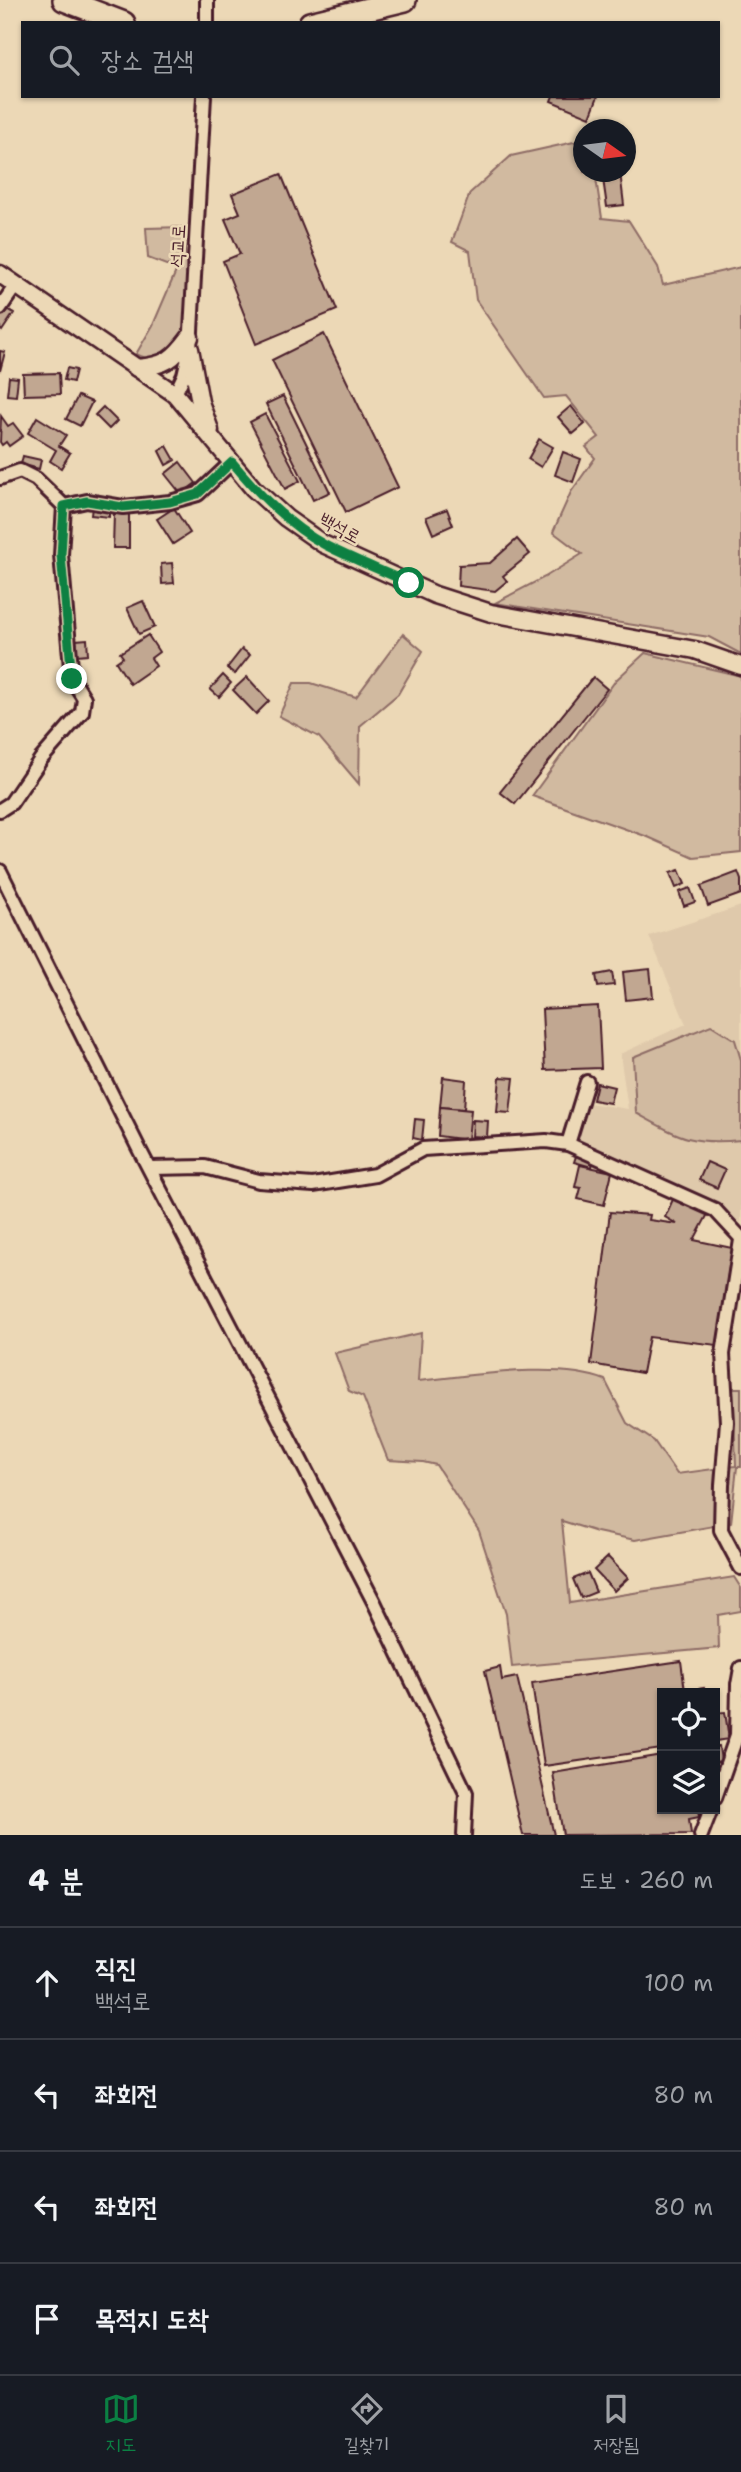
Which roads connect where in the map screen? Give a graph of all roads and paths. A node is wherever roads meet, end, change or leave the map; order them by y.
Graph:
1 (64, 0) edge
2 (206, 0) edge
3 (405, 0) edge
4 (119, 21) edge
5 (206, 21) edge
6 (318, 21) edge
7 (204, 98) edge
8 (0, 274) edge
9 (16, 285) junction
10 (0, 308) edge
11 (190, 343) junction
12 (137, 368) junction
13 (175, 394) junction
14 (214, 442) junction
15 (232, 462) junction
16 (0, 478) edge
17 (64, 506) junction
18 (741, 666) edge
19 (0, 810) edge
20 (0, 871) edge
21 (587, 1082) dead end
22 (568, 1144) junction
23 (151, 1168) junction
24 (741, 1239) edge
25 (741, 1568) edge
26 (741, 1668) edge
27 (740, 1684) edge
28 (720, 1784) edge
29 (709, 1814) edge
30 (464, 1835) edge
31 (701, 1835) edge

1 - 4 highway
2 - 5 street
3 - 6 highway
7 - 11 street, 석교로
8 - 9 street, 백석로
9 - 10 street
9 - 12 street, 백석로
11 - 12 street
11 - 13 street, 석교로
11 - 14 street
12 - 13 street, 백석로
13 - 14 street, 백석로
14 - 15 street, 백석로
15 - 17 street
15 - 18 street, 백석로
16 - 17 street
17 - 19 street
20 - 23 street
21 - 22 street
22 - 23 street
22 - 24 street
23 - 30 street
24 - 25 street
26 - 27 street
27 - 28 street
29 - 31 street

